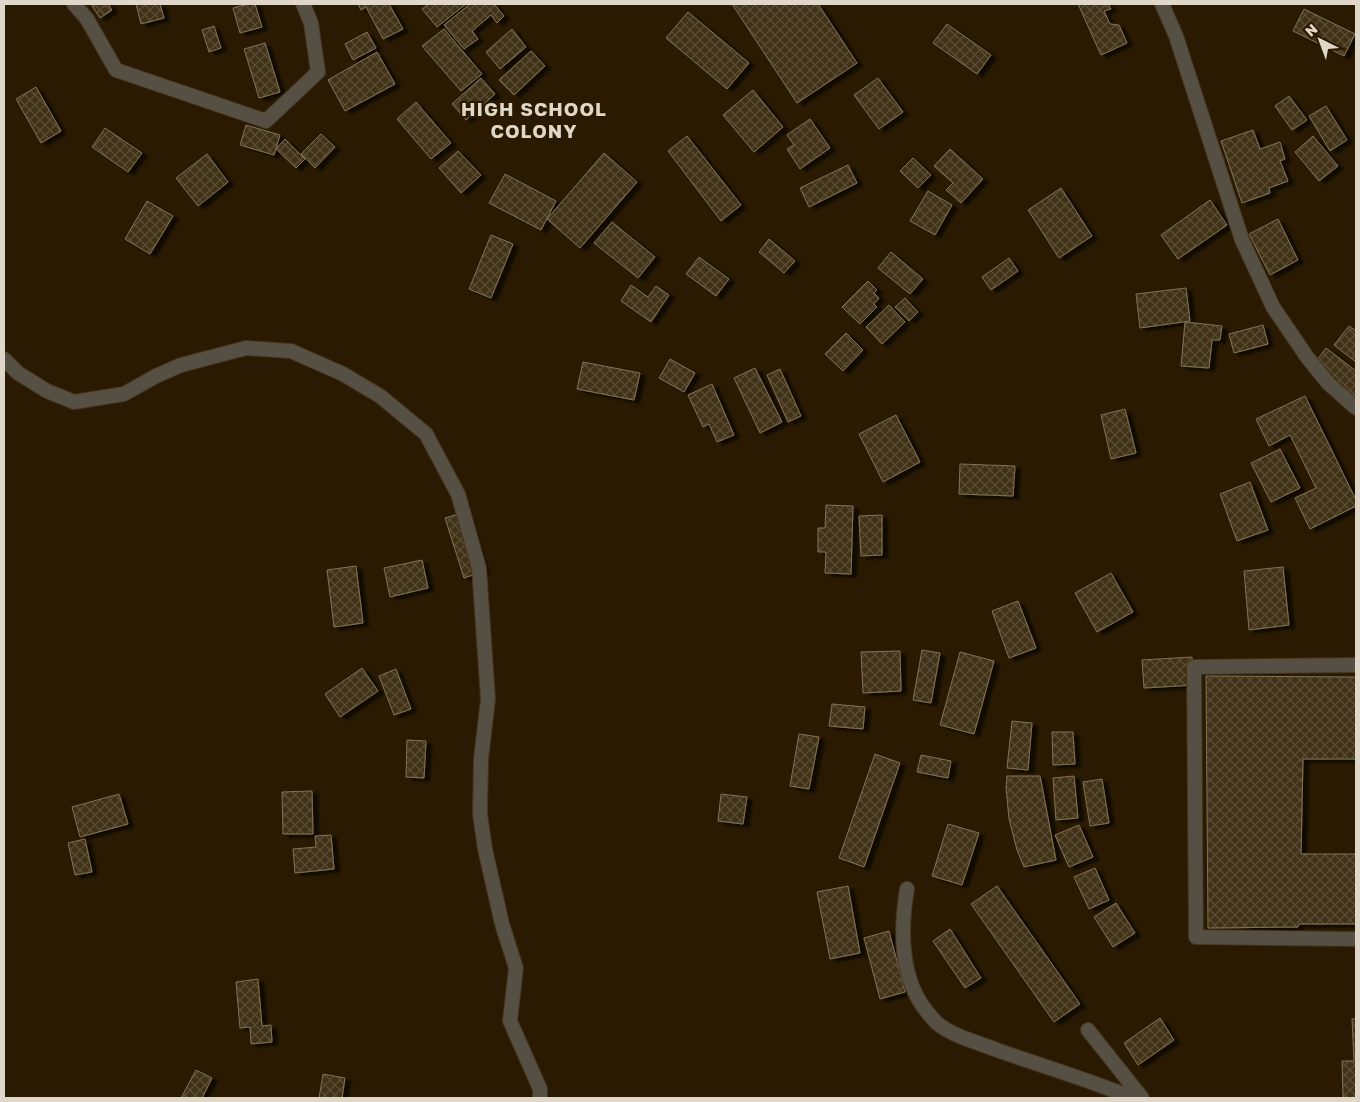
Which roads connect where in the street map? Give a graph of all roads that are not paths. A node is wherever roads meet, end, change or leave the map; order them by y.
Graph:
1 (74, 4) edge
2 (303, 4) edge
3 (1162, 4) edge
4 (4, 359) edge
5 (1356, 408) edge
6 (1356, 665) edge
7 (907, 889) dead end
8 (1356, 939) edge
9 (1088, 1030) dead end
10 (540, 1098) edge
11 (1133, 1098) edge
12 (1142, 1098) edge

1 - 2 street
3 - 5 street
4 - 10 street
6 - 8 street
7 - 11 street
9 - 12 street

